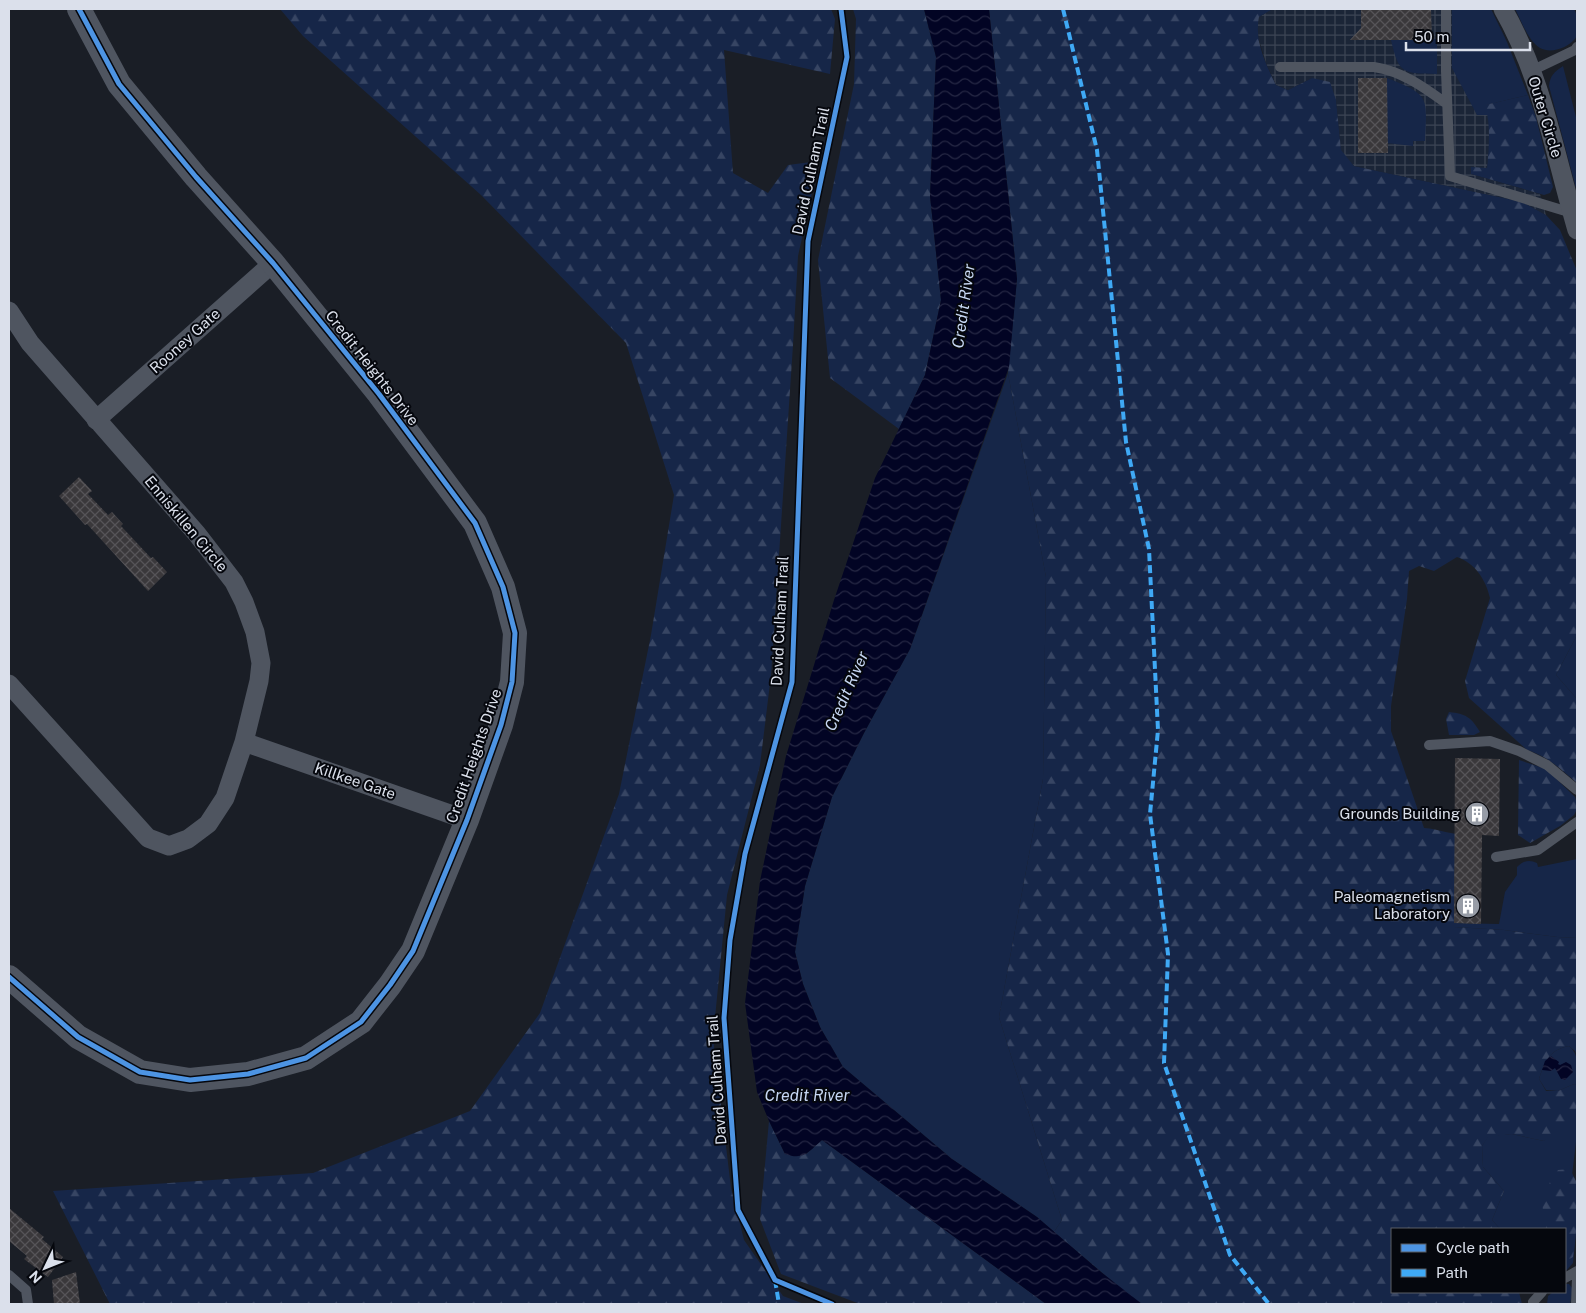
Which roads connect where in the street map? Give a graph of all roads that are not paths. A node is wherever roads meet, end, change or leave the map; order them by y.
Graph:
1 (79, 9) edge
2 (1446, 9) edge
3 (1503, 9) edge
4 (1577, 47) edge
5 (1280, 67) dead end
6 (1531, 71) junction
7 (1447, 104) junction
8 (1575, 221) edge
9 (274, 263) junction
10 (9, 311) edge
11 (96, 420) junction
12 (9, 684) edge
13 (244, 742) junction
14 (1428, 745) dead end
15 (1577, 790) edge
16 (467, 820) junction
17 (1577, 822) edge
18 (1496, 857) dead end
19 (9, 977) edge
20 (1577, 1271) edge
21 (9, 1275) edge
22 (1566, 1277) edge
23 (1577, 1278) edge
24 (1541, 1293) edge
25 (28, 1304) edge
26 (1534, 1304) edge
27 (1576, 1304) edge

1 - 9 street, Credit Heights Drive
2 - 7 lane
3 - 6 street, Outer Circle
4 - 6 lane
5 - 7 lane
6 - 8 street, Outer Circle
7 - 8 lane
9 - 11 street, Rooney Gate
9 - 16 street, Credit Heights Drive
10 - 11 street, Enniskillen Circle
11 - 13 street, Enniskillen Circle
12 - 13 street, Enniskillen Circle
13 - 16 street, Killkee Gate
14 - 15 lane
16 - 19 street, Credit Heights Drive
17 - 18 lane
20 - 22 lane
21 - 25 lane
23 - 27 lane
24 - 26 lane

